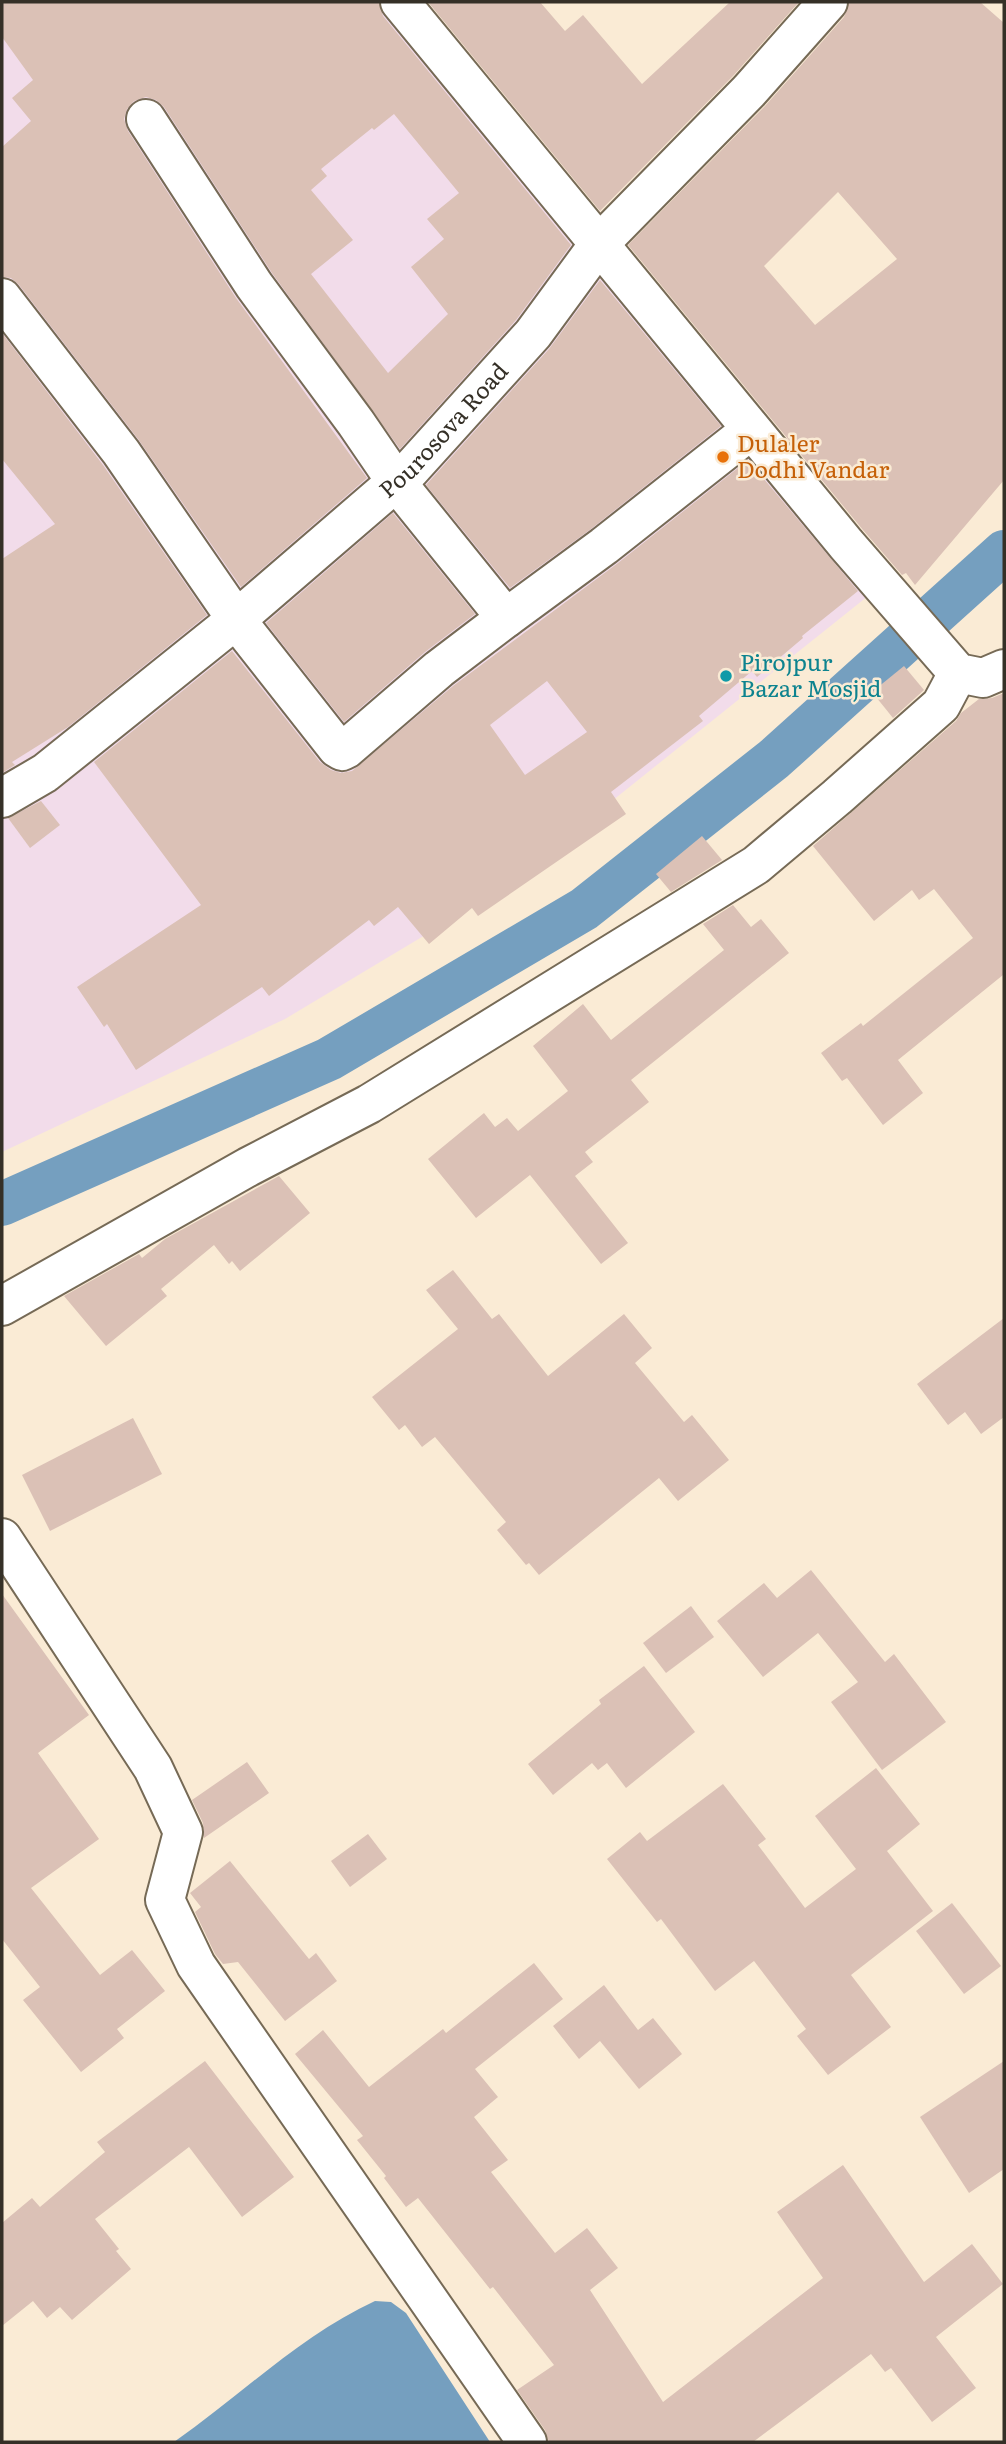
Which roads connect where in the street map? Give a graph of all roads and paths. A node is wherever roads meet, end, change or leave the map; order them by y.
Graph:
1 (400, 2) edge
2 (828, 2) edge
3 (146, 119) dead end
4 (598, 244) junction
5 (2, 298) edge
6 (751, 430) junction
7 (397, 482) junction
8 (238, 618) junction
9 (506, 618) junction
10 (1004, 669) edge
11 (958, 673) junction
12 (2, 799) edge
13 (2, 1306) edge
14 (2, 1538) edge
15 (527, 2442) edge

1 - 4 street
2 - 4 street, Pourosova Road
3 - 7 street
4 - 6 street
4 - 7 street, Pourosova Road
5 - 8 street
6 - 9 street
6 - 11 street
7 - 8 street, Pourosova Road
7 - 9 street
8 - 9 street
8 - 12 street, Pourosova Road
10 - 11 street
11 - 13 street
14 - 15 street

